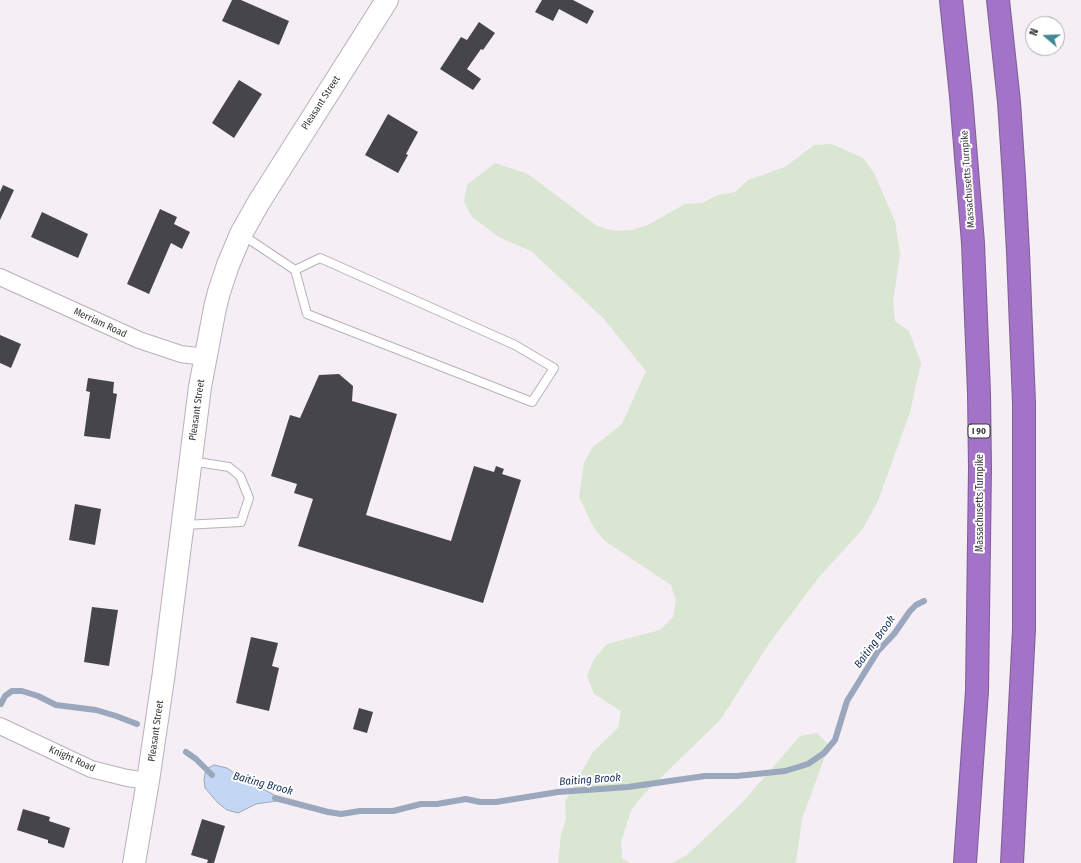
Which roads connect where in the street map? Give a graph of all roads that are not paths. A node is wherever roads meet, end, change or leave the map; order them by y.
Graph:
1 (951, 0) edge
2 (998, 0) edge
3 (382, 2) edge
4 (241, 234) junction
5 (295, 270) junction
6 (0, 277) edge
7 (205, 357) junction
8 (190, 461) junction
9 (182, 525) junction
10 (0, 726) edge
11 (148, 781) junction
12 (134, 863) edge
13 (965, 863) edge
14 (1012, 863) edge

1 - 13 highway, Massachusetts Turnpike / I 90
2 - 14 highway
3 - 4 main road, Pleasant Street
4 - 5 lane
4 - 7 main road, Pleasant Street
5 - 5 lane
6 - 7 street, Merriam Road
7 - 8 main road, Pleasant Street
8 - 9 main road, Pleasant Street
8 - 9 lane
9 - 11 main road, Pleasant Street
10 - 11 street, Knight Road
11 - 12 main road, Pleasant Street

